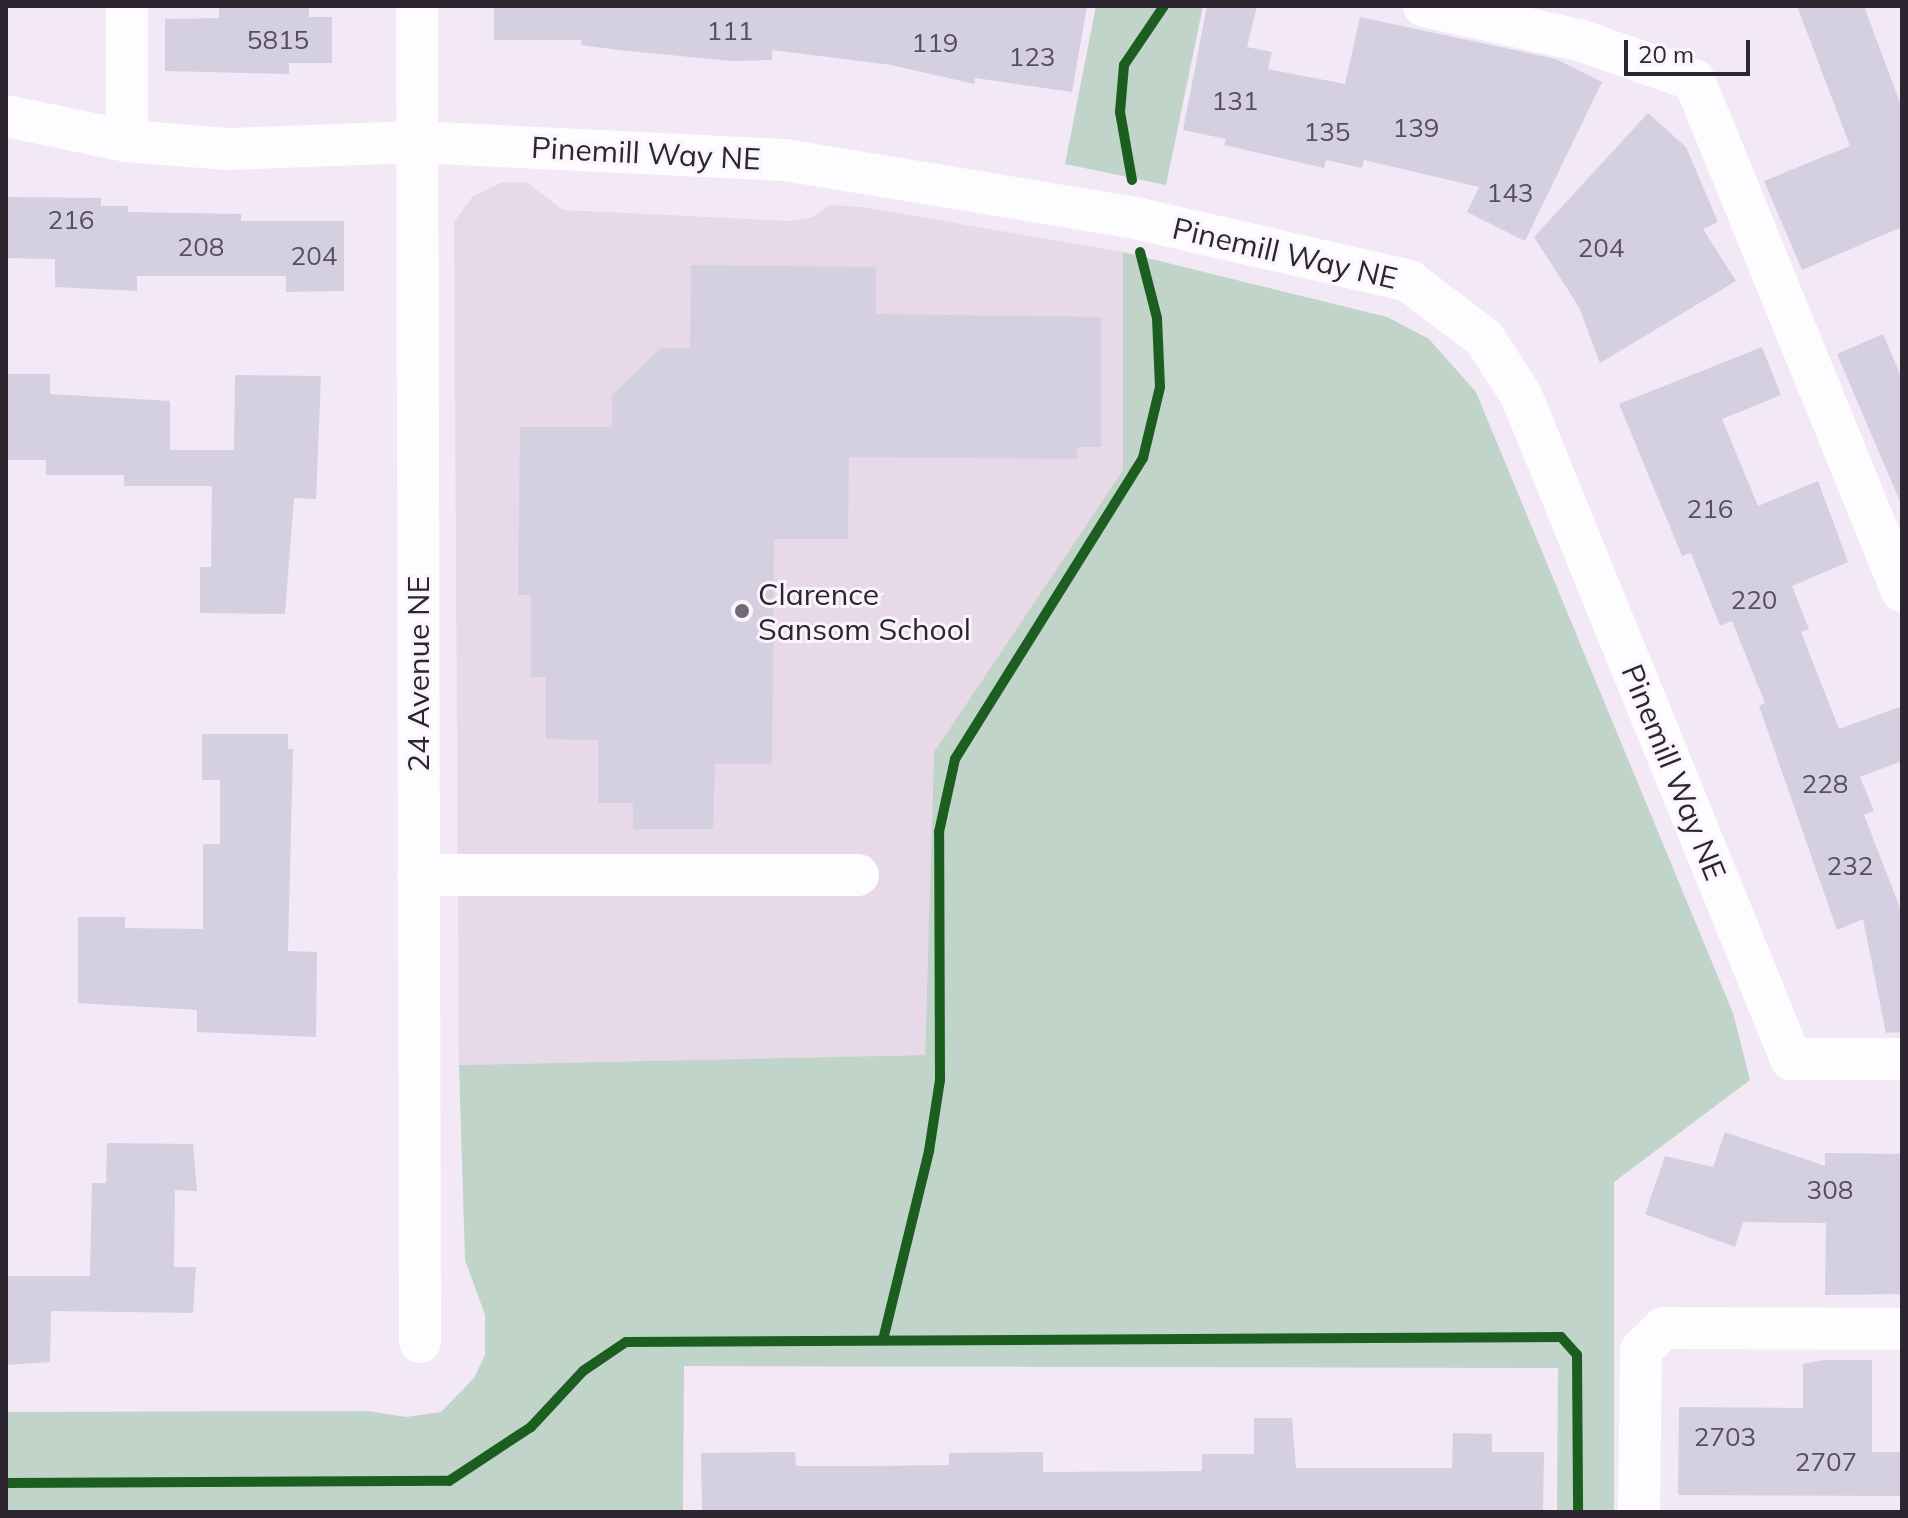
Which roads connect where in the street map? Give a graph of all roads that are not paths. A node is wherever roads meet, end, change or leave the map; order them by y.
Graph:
1 (127, 6) edge
2 (417, 6) edge
3 (1424, 6) edge
4 (6, 116) edge
5 (127, 141) junction
6 (417, 142) junction
7 (1902, 591) edge
8 (418, 875) junction
9 (858, 875) dead end
10 (1902, 1059) edge
11 (1902, 1329) edge
12 (420, 1342) dead end
13 (1639, 1512) edge

1 - 5 street
2 - 6 street, 24 Avenue NE
3 - 7 street
4 - 5 street
5 - 6 street
6 - 8 street, 24 Avenue NE
6 - 10 street, Pinemill Way NE
8 - 9 street
8 - 12 street, 24 Avenue NE
11 - 13 street

